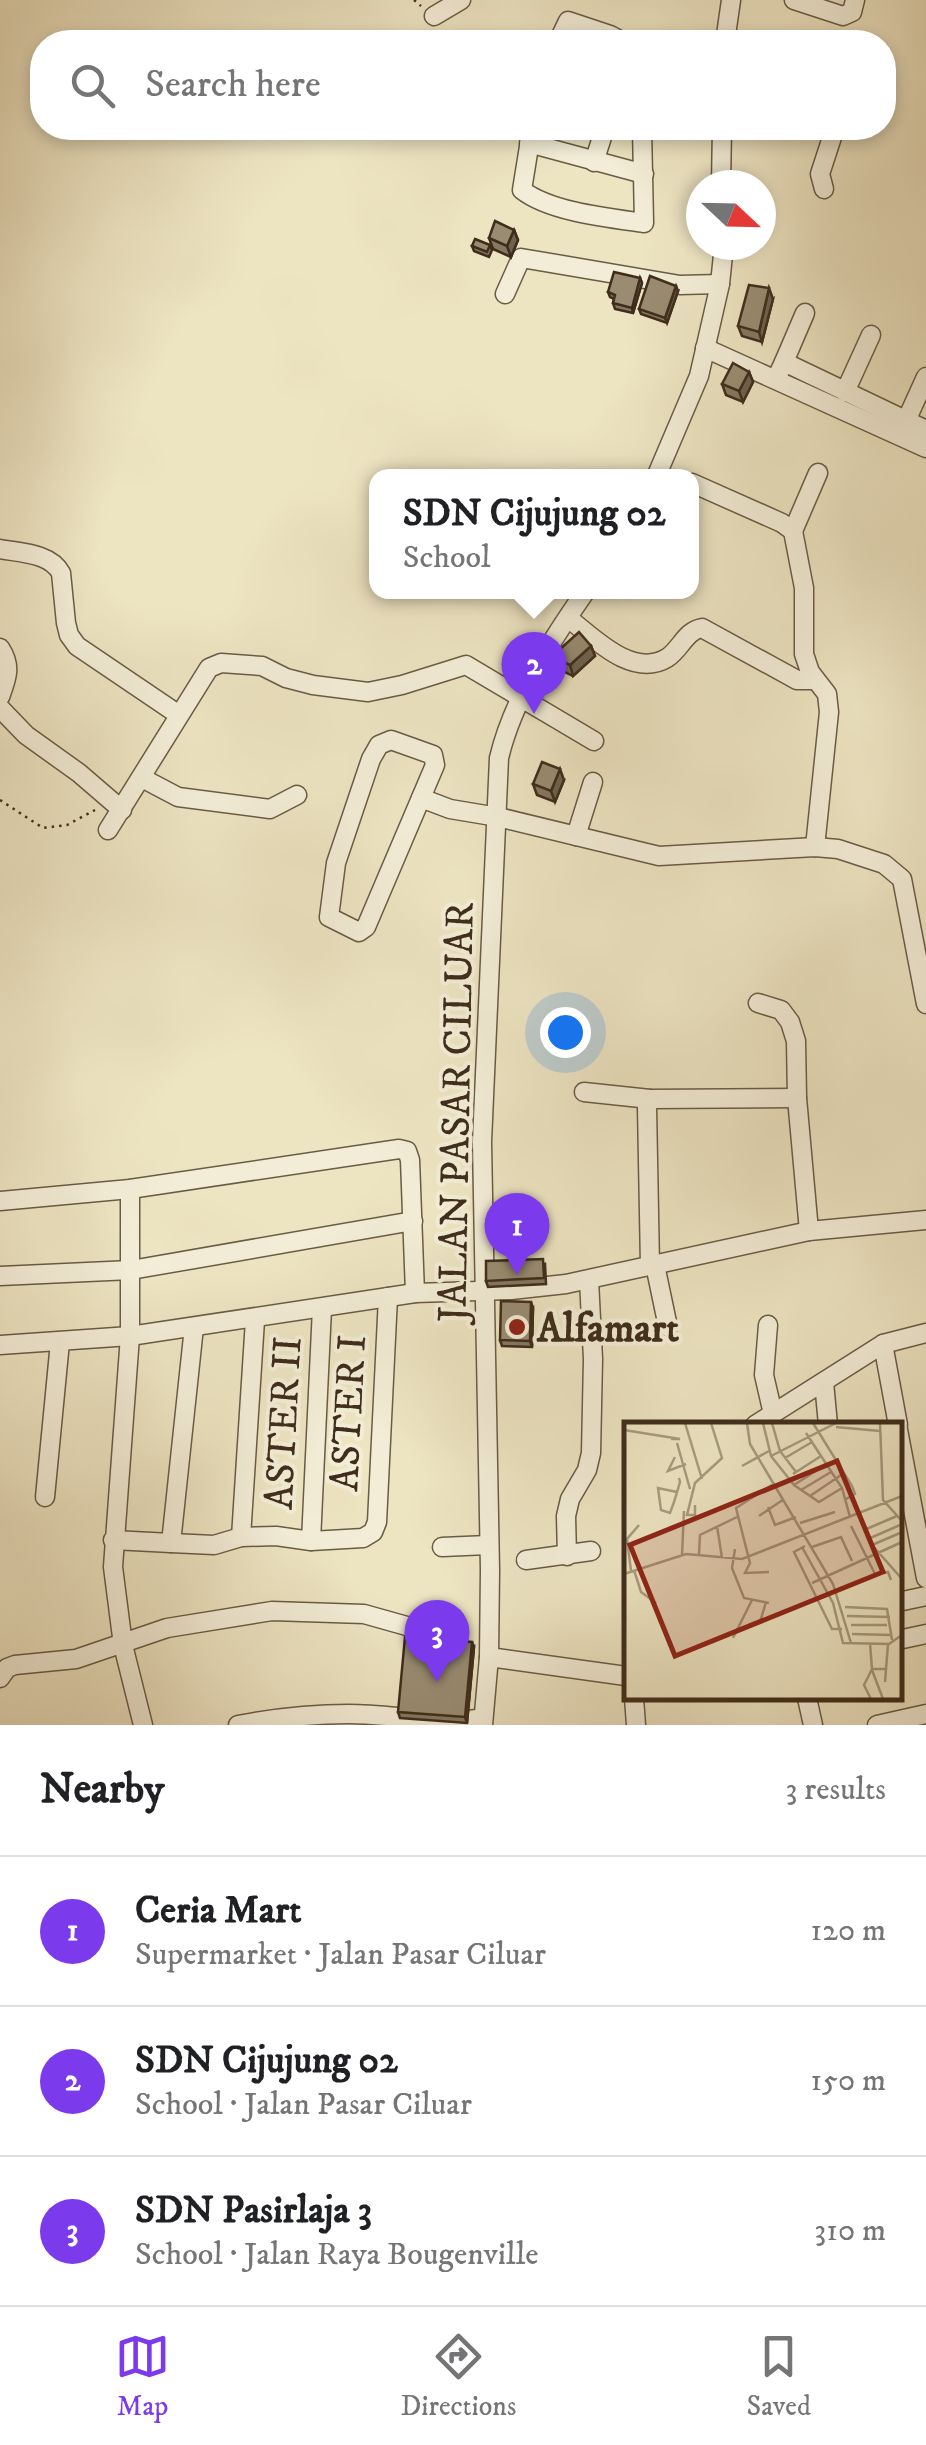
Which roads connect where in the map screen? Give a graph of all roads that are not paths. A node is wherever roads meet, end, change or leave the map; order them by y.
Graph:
1 (462, 0) edge
2 (733, 0) edge
3 (794, 0) edge
4 (855, 0) edge
5 (434, 16) dead end
6 (564, 30) edge
7 (596, 30) edge
8 (727, 30) edge
9 (530, 140) edge
10 (543, 140) edge
11 (601, 140) edge
12 (643, 140) edge
13 (722, 140) edge
14 (831, 140) edge
15 (594, 162) junction
16 (721, 170) edge
17 (644, 174) junction
18 (824, 189) dead end
19 (722, 260) edge
20 (720, 284) junction
21 (505, 294) dead end
22 (805, 313) dead end
23 (871, 335) dead end
24 (705, 348) junction
25 (780, 371) junction
26 (926, 377) edge
27 (845, 392) junction
28 (906, 420) junction
29 (926, 430) edge
30 (926, 448) edge
31 (659, 469) edge
32 (818, 473) dead end
33 (699, 485) edge
34 (793, 531) junction
35 (0, 549) edge
36 (580, 599) edge
37 (568, 618) junction
38 (0, 648) edge
39 (815, 680) junction
40 (0, 697) edge
41 (522, 697) junction
42 (0, 708) edge
43 (179, 715) junction
44 (594, 741) dead end
45 (142, 778) junction
46 (593, 782) dead end
47 (297, 795) dead end
48 (422, 798) junction
49 (116, 805) junction
50 (498, 817) junction
51 (108, 830) dead end
52 (576, 836) junction
53 (814, 848) junction
54 (758, 1004) dead end
55 (926, 1004) edge
56 (584, 1092) dead end
57 (650, 1098) junction
58 (798, 1098) junction
59 (130, 1189) junction
60 (0, 1201) edge
61 (926, 1220) edge
62 (413, 1221) junction
63 (809, 1230) junction
64 (652, 1265) junction
65 (131, 1270) junction
66 (0, 1276) edge
67 (590, 1280) junction
68 (485, 1290) junction
69 (415, 1293) junction
70 (388, 1297) junction
71 (322, 1308) junction
72 (255, 1320) junction
73 (768, 1324) dead end
74 (194, 1327) junction
75 (668, 1327) dead end
76 (926, 1333) edge
77 (130, 1336) junction
78 (60, 1342) junction
79 (882, 1344) junction
80 (0, 1345) edge
81 (824, 1382) junction
82 (773, 1414) junction
83 (760, 1422) edge
84 (828, 1422) edge
85 (897, 1422) edge
86 (901, 1443) edge
87 (44, 1497) dead end
88 (241, 1537) junction
89 (112, 1540) junction
90 (312, 1541) junction
91 (170, 1543) junction
92 (488, 1545) junction
93 (442, 1546) dead end
94 (591, 1551) dead end
95 (567, 1556) junction
96 (526, 1560) dead end
97 (926, 1578) edge
98 (926, 1596) edge
99 (901, 1601) edge
100 (420, 1630) dead end
101 (926, 1634) edge
102 (901, 1639) edge
103 (123, 1646) junction
104 (490, 1656) junction
105 (624, 1676) edge
106 (0, 1678) edge
107 (634, 1700) edge
108 (808, 1700) edge
109 (926, 1714) edge
110 (353, 1719) edge
111 (284, 1721) edge
112 (482, 1721) edge
113 (422, 1723) edge
114 (143, 1725) edge
115 (238, 1725) edge
116 (636, 1725) edge
117 (814, 1725) edge
118 (877, 1725) edge

1 - 5 street
2 - 8 street
3 - 4 street
6 - 7 street
9 - 17 street
10 - 15 street
11 - 15 street
12 - 17 street
13 - 16 street
14 - 18 street
15 - 17 street
19 - 20 street
20 - 21 street
20 - 24 street
22 - 25 street
23 - 27 street
24 - 25 street
24 - 31 street
25 - 27 street
25 - 30 street
26 - 28 street
27 - 28 street
28 - 29 street
32 - 34 street
33 - 34 street
34 - 39 street
35 - 43 street
36 - 37 street, JALAN PASAR CILUAR
37 - 39 street
37 - 41 street, JALAN PASAR CILUAR
38 - 40 street
39 - 53 street
41 - 43 street
41 - 44 street
41 - 50 street, JALAN PASAR CILUAR
42 - 49 street
43 - 45 street
45 - 47 street
45 - 49 street
46 - 52 street
48 - 48 street
48 - 50 street
49 - 51 street
50 - 52 street
50 - 68 street, JALAN PASAR CILUAR
52 - 53 street
53 - 55 street
54 - 58 street
56 - 57 street
57 - 58 street
57 - 64 street
58 - 63 street
59 - 60 street
59 - 62 street
59 - 65 street
61 - 63 street
62 - 65 street
62 - 69 street
63 - 64 street
64 - 67 street
64 - 75 street
65 - 66 street
65 - 77 street
67 - 68 street
67 - 95 street
68 - 69 street
68 - 92 street, JALAN PASAR CILUAR
69 - 70 street
70 - 71 street
70 - 90 street, ASTER I
71 - 72 street
71 - 90 street, ASTER II
72 - 74 street
72 - 88 street
73 - 82 street
74 - 77 street
74 - 91 street
76 - 79 street
77 - 78 street
77 - 89 street
78 - 80 street
78 - 87 street
79 - 81 street
79 - 85 street
81 - 82 street
81 - 84 street
82 - 83 street
86 - 97 street
88 - 90 street
88 - 91 street
89 - 91 street
89 - 103 street
92 - 93 street
92 - 104 street, JALAN PASAR CILUAR
94 - 95 street
95 - 96 street
98 - 99 street
100 - 103 street
101 - 102 street
103 - 106 street
103 - 114 street
104 - 105 street
104 - 112 street, JALAN PASAR CILUAR
107 - 116 street
108 - 117 street
109 - 118 street
110 - 111 street
110 - 113 street
111 - 115 street
112 - 113 street

